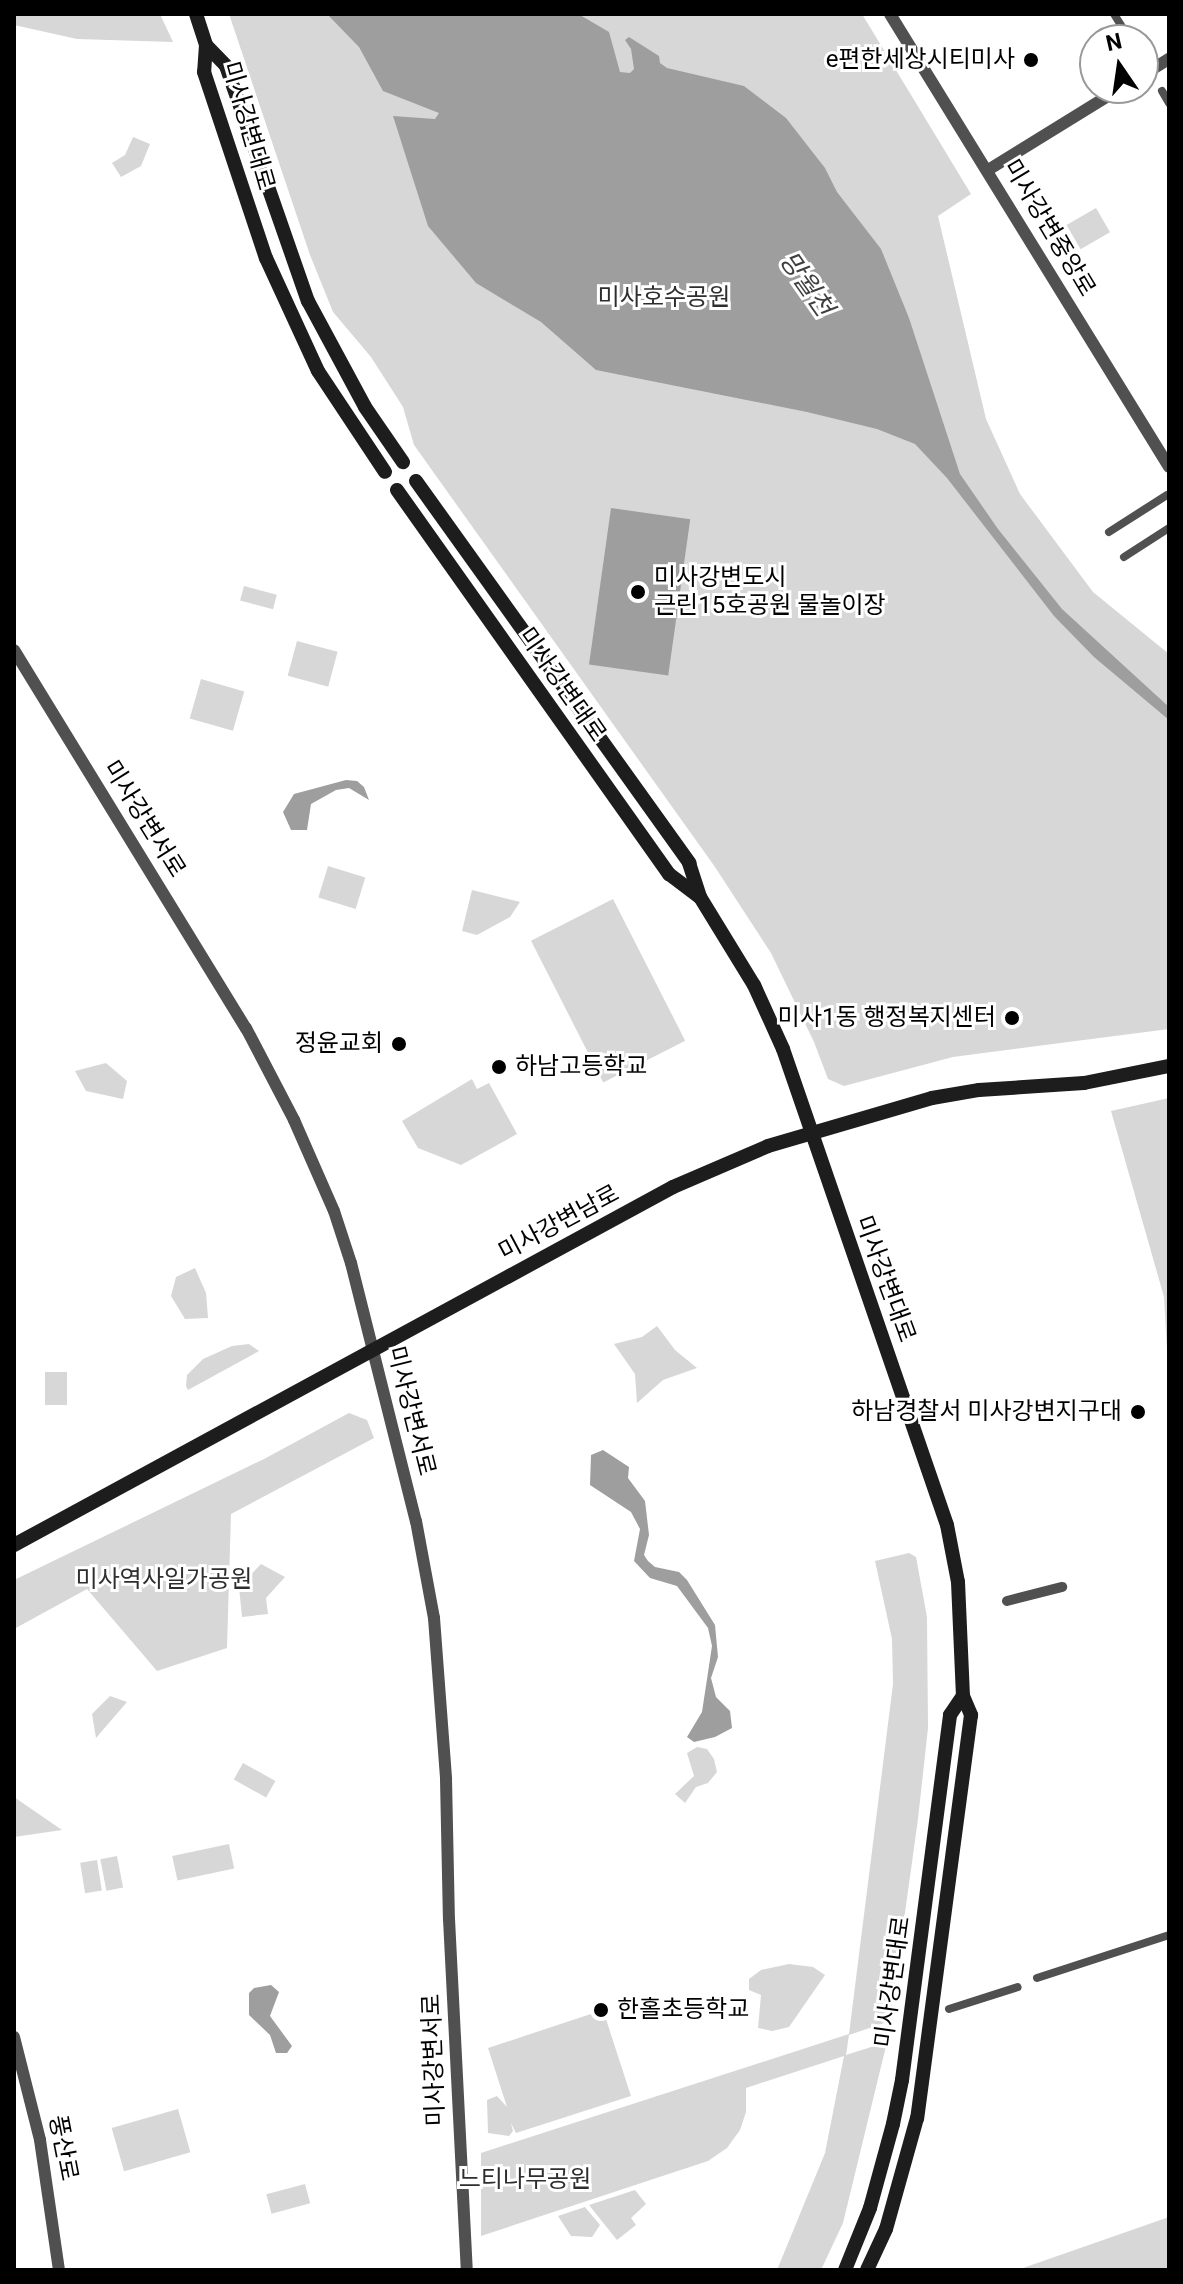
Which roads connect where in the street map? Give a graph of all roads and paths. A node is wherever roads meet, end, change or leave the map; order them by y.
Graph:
1 (196, 14) edge
2 (890, 14) edge
3 (206, 45) junction
4 (1162, 91) dead end
5 (1169, 103) edge
6 (1095, 104) edge
7 (988, 170) junction
8 (403, 462) dead end
9 (1169, 467) edge
10 (385, 472) dead end
11 (416, 481) dead end
12 (397, 490) dead end
13 (1167, 495) edge
14 (1169, 528) edge
15 (1109, 532) dead end
16 (1124, 557) dead end
17 (14, 650) edge
18 (700, 897) junction
19 (1169, 1066) edge
20 (810, 1133) junction
21 (373, 1350) junction
22 (14, 1545) edge
23 (1062, 1587) dead end
24 (1007, 1601) dead end
25 (963, 1696) junction
26 (1169, 1935) edge
27 (1037, 1978) dead end
28 (1018, 1987) dead end
29 (949, 2009) dead end
30 (14, 2037) edge
31 (59, 2270) edge
32 (467, 2270) edge
33 (845, 2270) edge
34 (867, 2270) edge

1 - 3 main road, 미사강변대로
2 - 7 street, 미사강변중앙로
3 - 8 main road, 미사강변대로
3 - 10 main road, 미사강변대로
4 - 5 street
6 - 7 street
7 - 9 street, 미사강변중앙로
11 - 18 main road, 미사강변대로
12 - 18 main road, 미사강변대로
13 - 15 street
14 - 16 street
17 - 21 street, 미사강변서로
18 - 20 main road, 미사강변대로
19 - 20 main road, 미사강변남로
20 - 21 main road, 미사강변남로
20 - 25 main road, 미사강변대로
21 - 22 main road, 미사강변남로
21 - 32 street, 미사강변서로
23 - 24 street
25 - 33 main road, 미사강변대로
25 - 34 main road, 미사강변대로
26 - 27 street
28 - 29 street
30 - 31 street, 풍산로

